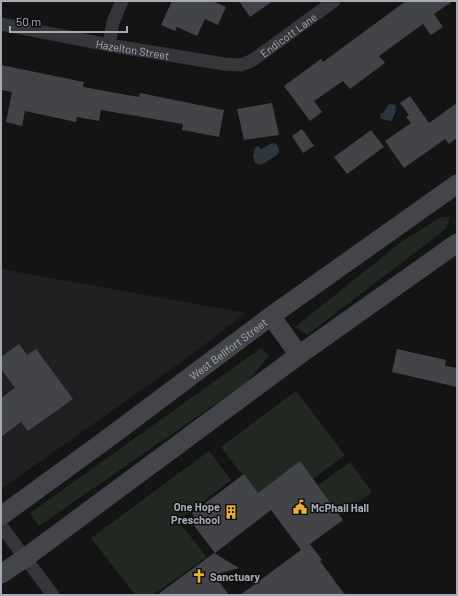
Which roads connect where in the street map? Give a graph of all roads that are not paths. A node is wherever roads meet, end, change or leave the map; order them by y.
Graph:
1 (122, 1) edge
2 (334, 1) edge
3 (1, 24) edge
4 (109, 45) junction
5 (241, 65) joint
6 (455, 189) edge
7 (457, 243) edge
8 (271, 316) junction
9 (299, 355) junction
10 (1, 516) edge
11 (1, 526) edge
12 (25, 558) junction
13 (1, 574) edge
14 (53, 595) edge

1 - 4 street
2 - 5 street, Endicott Lane
3 - 4 street, Hazelton Street
4 - 5 street, Hazelton Street
6 - 8 main road, West Bellfort Street
7 - 9 main road
8 - 9 main road
8 - 10 main road, West Bellfort Street
9 - 12 main road
11 - 12 street
12 - 13 main road
12 - 14 street

